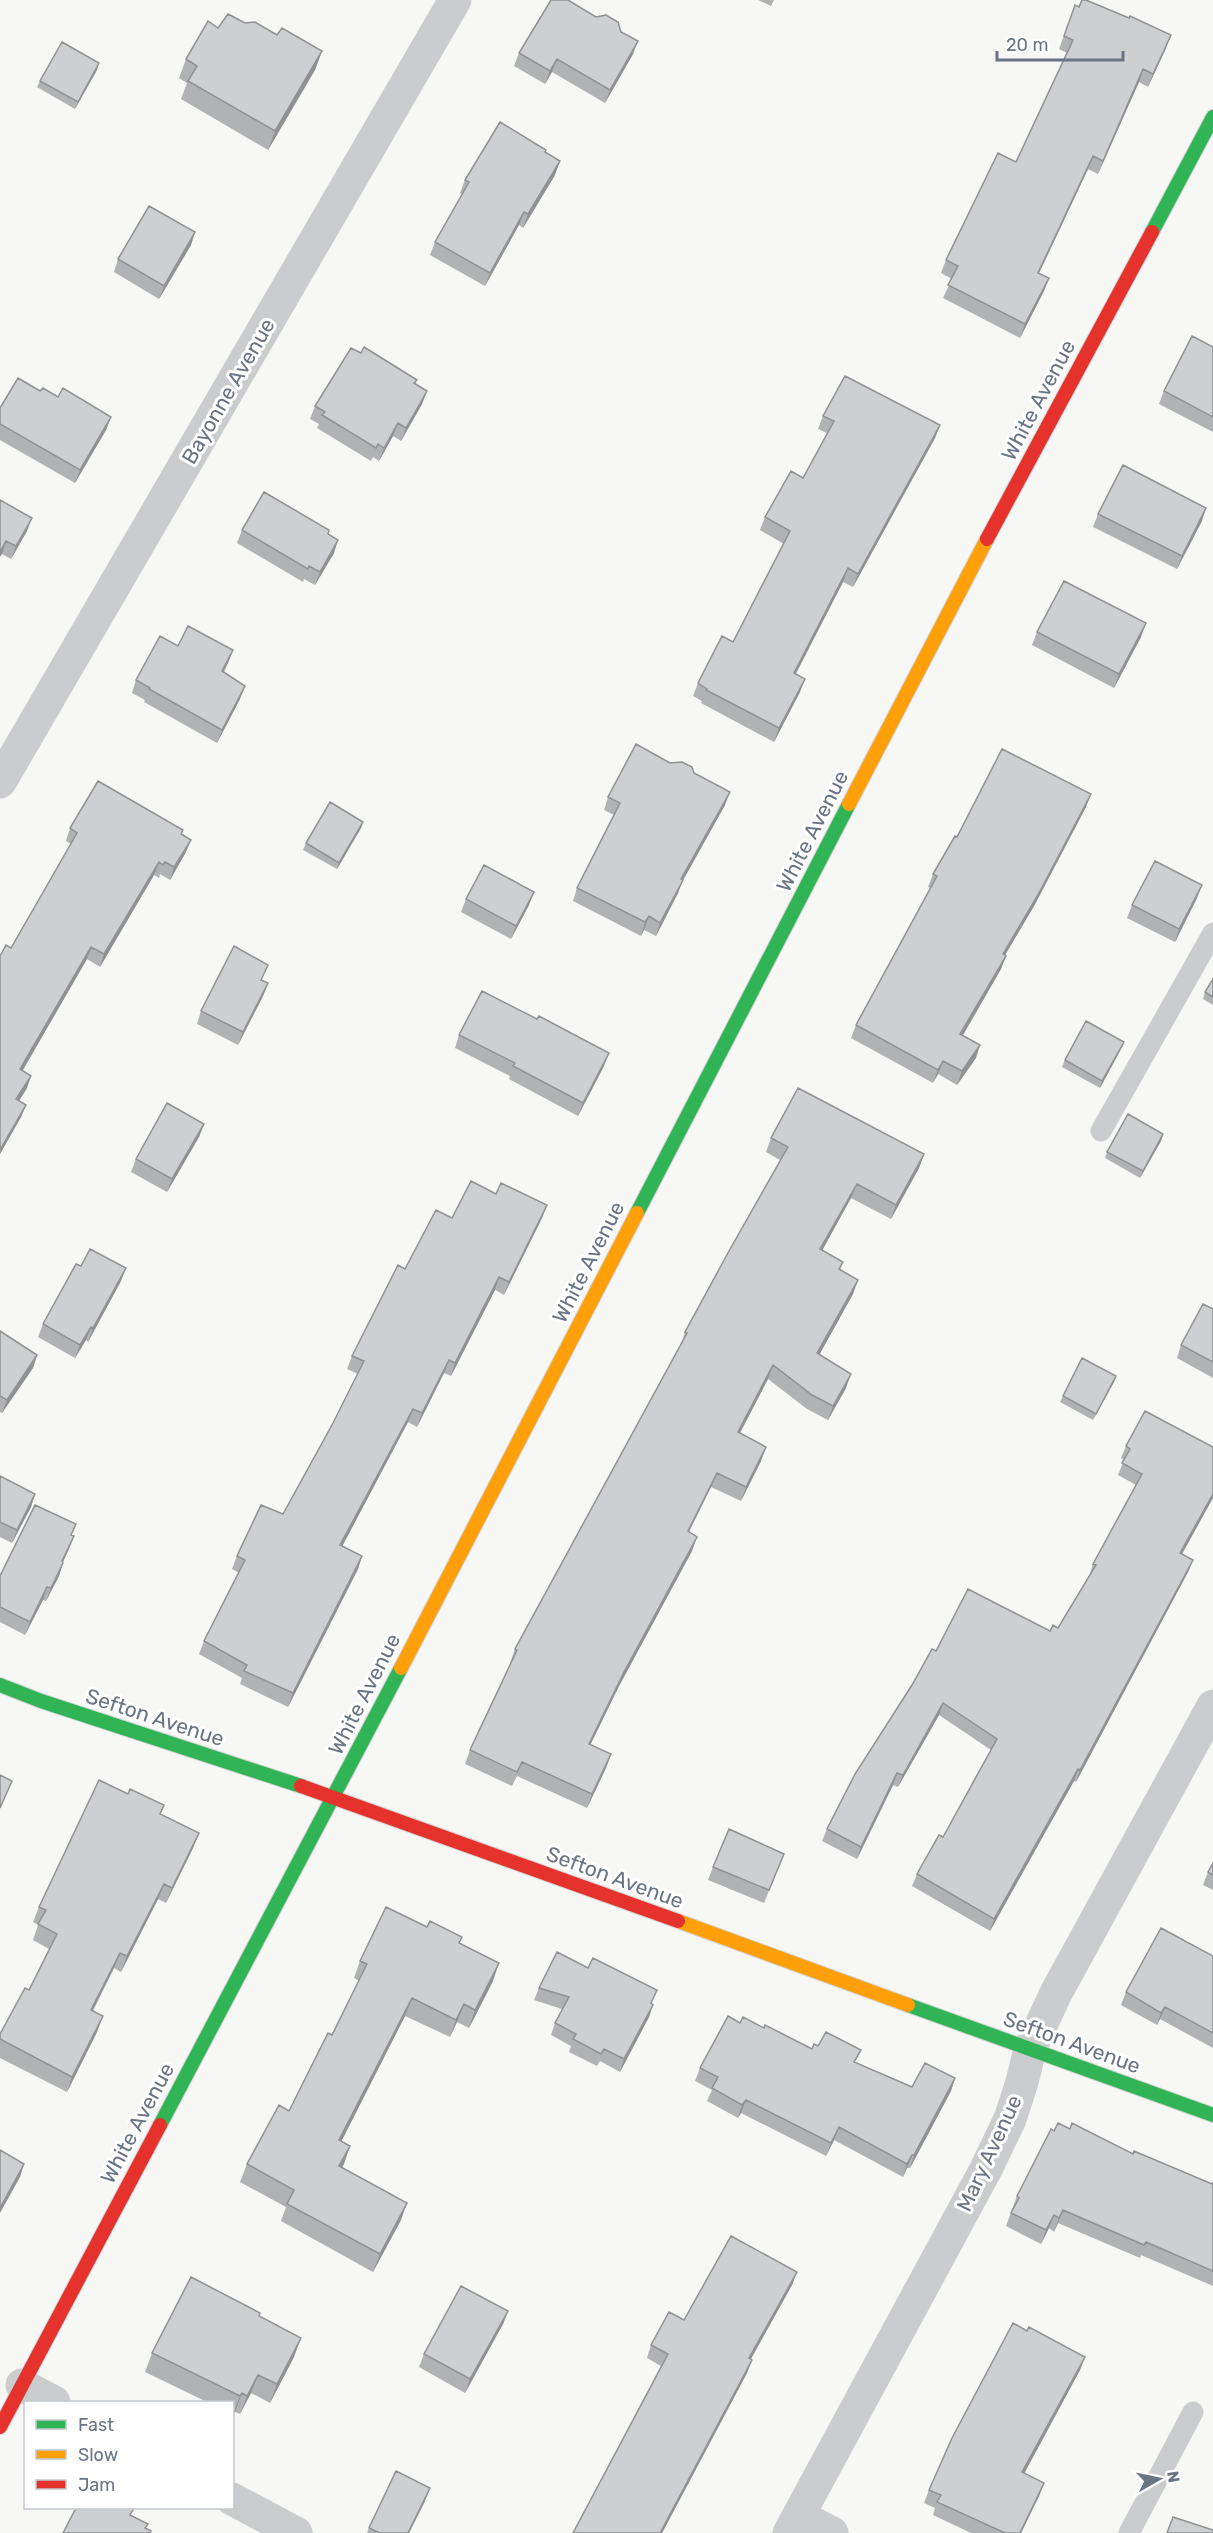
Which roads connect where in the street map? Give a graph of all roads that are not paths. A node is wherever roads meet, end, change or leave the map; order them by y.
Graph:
1 (455, 0) edge
2 (1213, 117) edge
3 (0, 782) edge
4 (1213, 933) edge
5 (1101, 1131) dead end
6 (0, 1685) edge
7 (1213, 1706) edge
8 (334, 1797) junction
9 (1030, 2049) junction
10 (1213, 2115) edge
11 (22, 2385) junction
12 (50, 2401) edge
13 (1193, 2412) dead end
14 (0, 2427) edge
15 (234, 2500) edge
16 (794, 2524) edge
17 (296, 2533) edge
18 (832, 2533) edge
19 (1129, 2533) edge

1 - 3 street, Bayonne Avenue
2 - 8 street, White Avenue
4 - 5 lane
6 - 8 street, Sefton Avenue
7 - 9 street, Mary Avenue
8 - 9 street, Sefton Avenue
8 - 11 street, White Avenue
9 - 10 street, Sefton Avenue
9 - 16 street, Mary Avenue
11 - 12 street
11 - 14 street, White Avenue
13 - 19 lane
15 - 17 street
16 - 18 street

